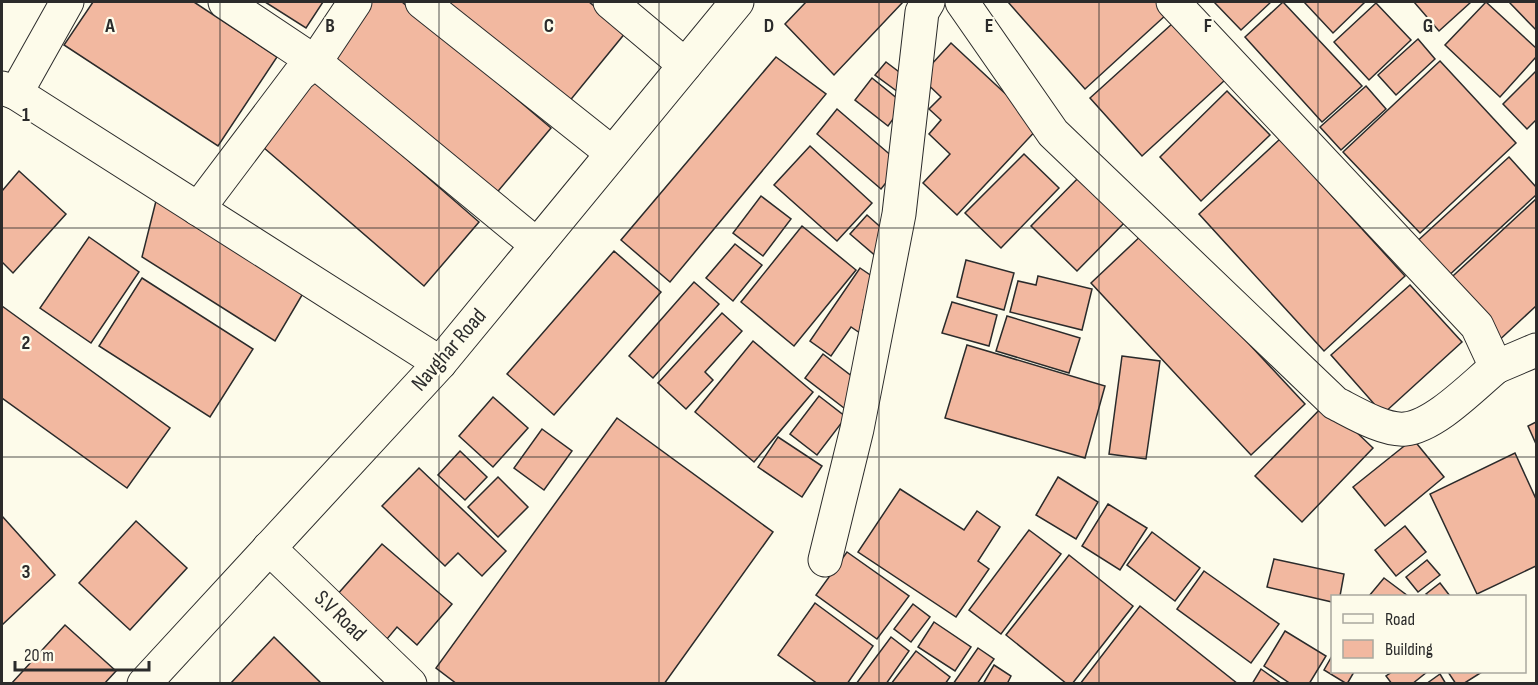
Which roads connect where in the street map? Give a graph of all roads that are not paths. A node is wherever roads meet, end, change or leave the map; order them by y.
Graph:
1 (67, 2) edge
2 (225, 2) edge
3 (355, 2) edge
4 (422, 2) edge
5 (610, 2) edge
6 (737, 2) edge
7 (928, 2) edge
8 (962, 2) edge
9 (1173, 2) edge
10 (315, 62) junction
11 (685, 65) junction
12 (8, 90) edge
13 (612, 153) junction
14 (198, 209) junction
15 (537, 245) junction
16 (1536, 350) edge
17 (440, 363) junction
18 (1496, 367) junction
19 (269, 548) junction
20 (825, 560) dead end
21 (144, 684) edge
22 (410, 684) edge

1 - 12 street
2 - 10 street
3 - 10 street
4 - 13 street
5 - 11 street
6 - 11 street, Navghar Road
7 - 20 street
8 - 18 street
9 - 18 street
10 - 14 street
10 - 15 street
11 - 13 street, Navghar Road
12 - 14 street
13 - 15 street, Navghar Road
14 - 17 street
15 - 17 street, Navghar Road
16 - 18 street
17 - 19 street, Navghar Road
19 - 21 street, Navghar Road
19 - 22 street, S.V Road

